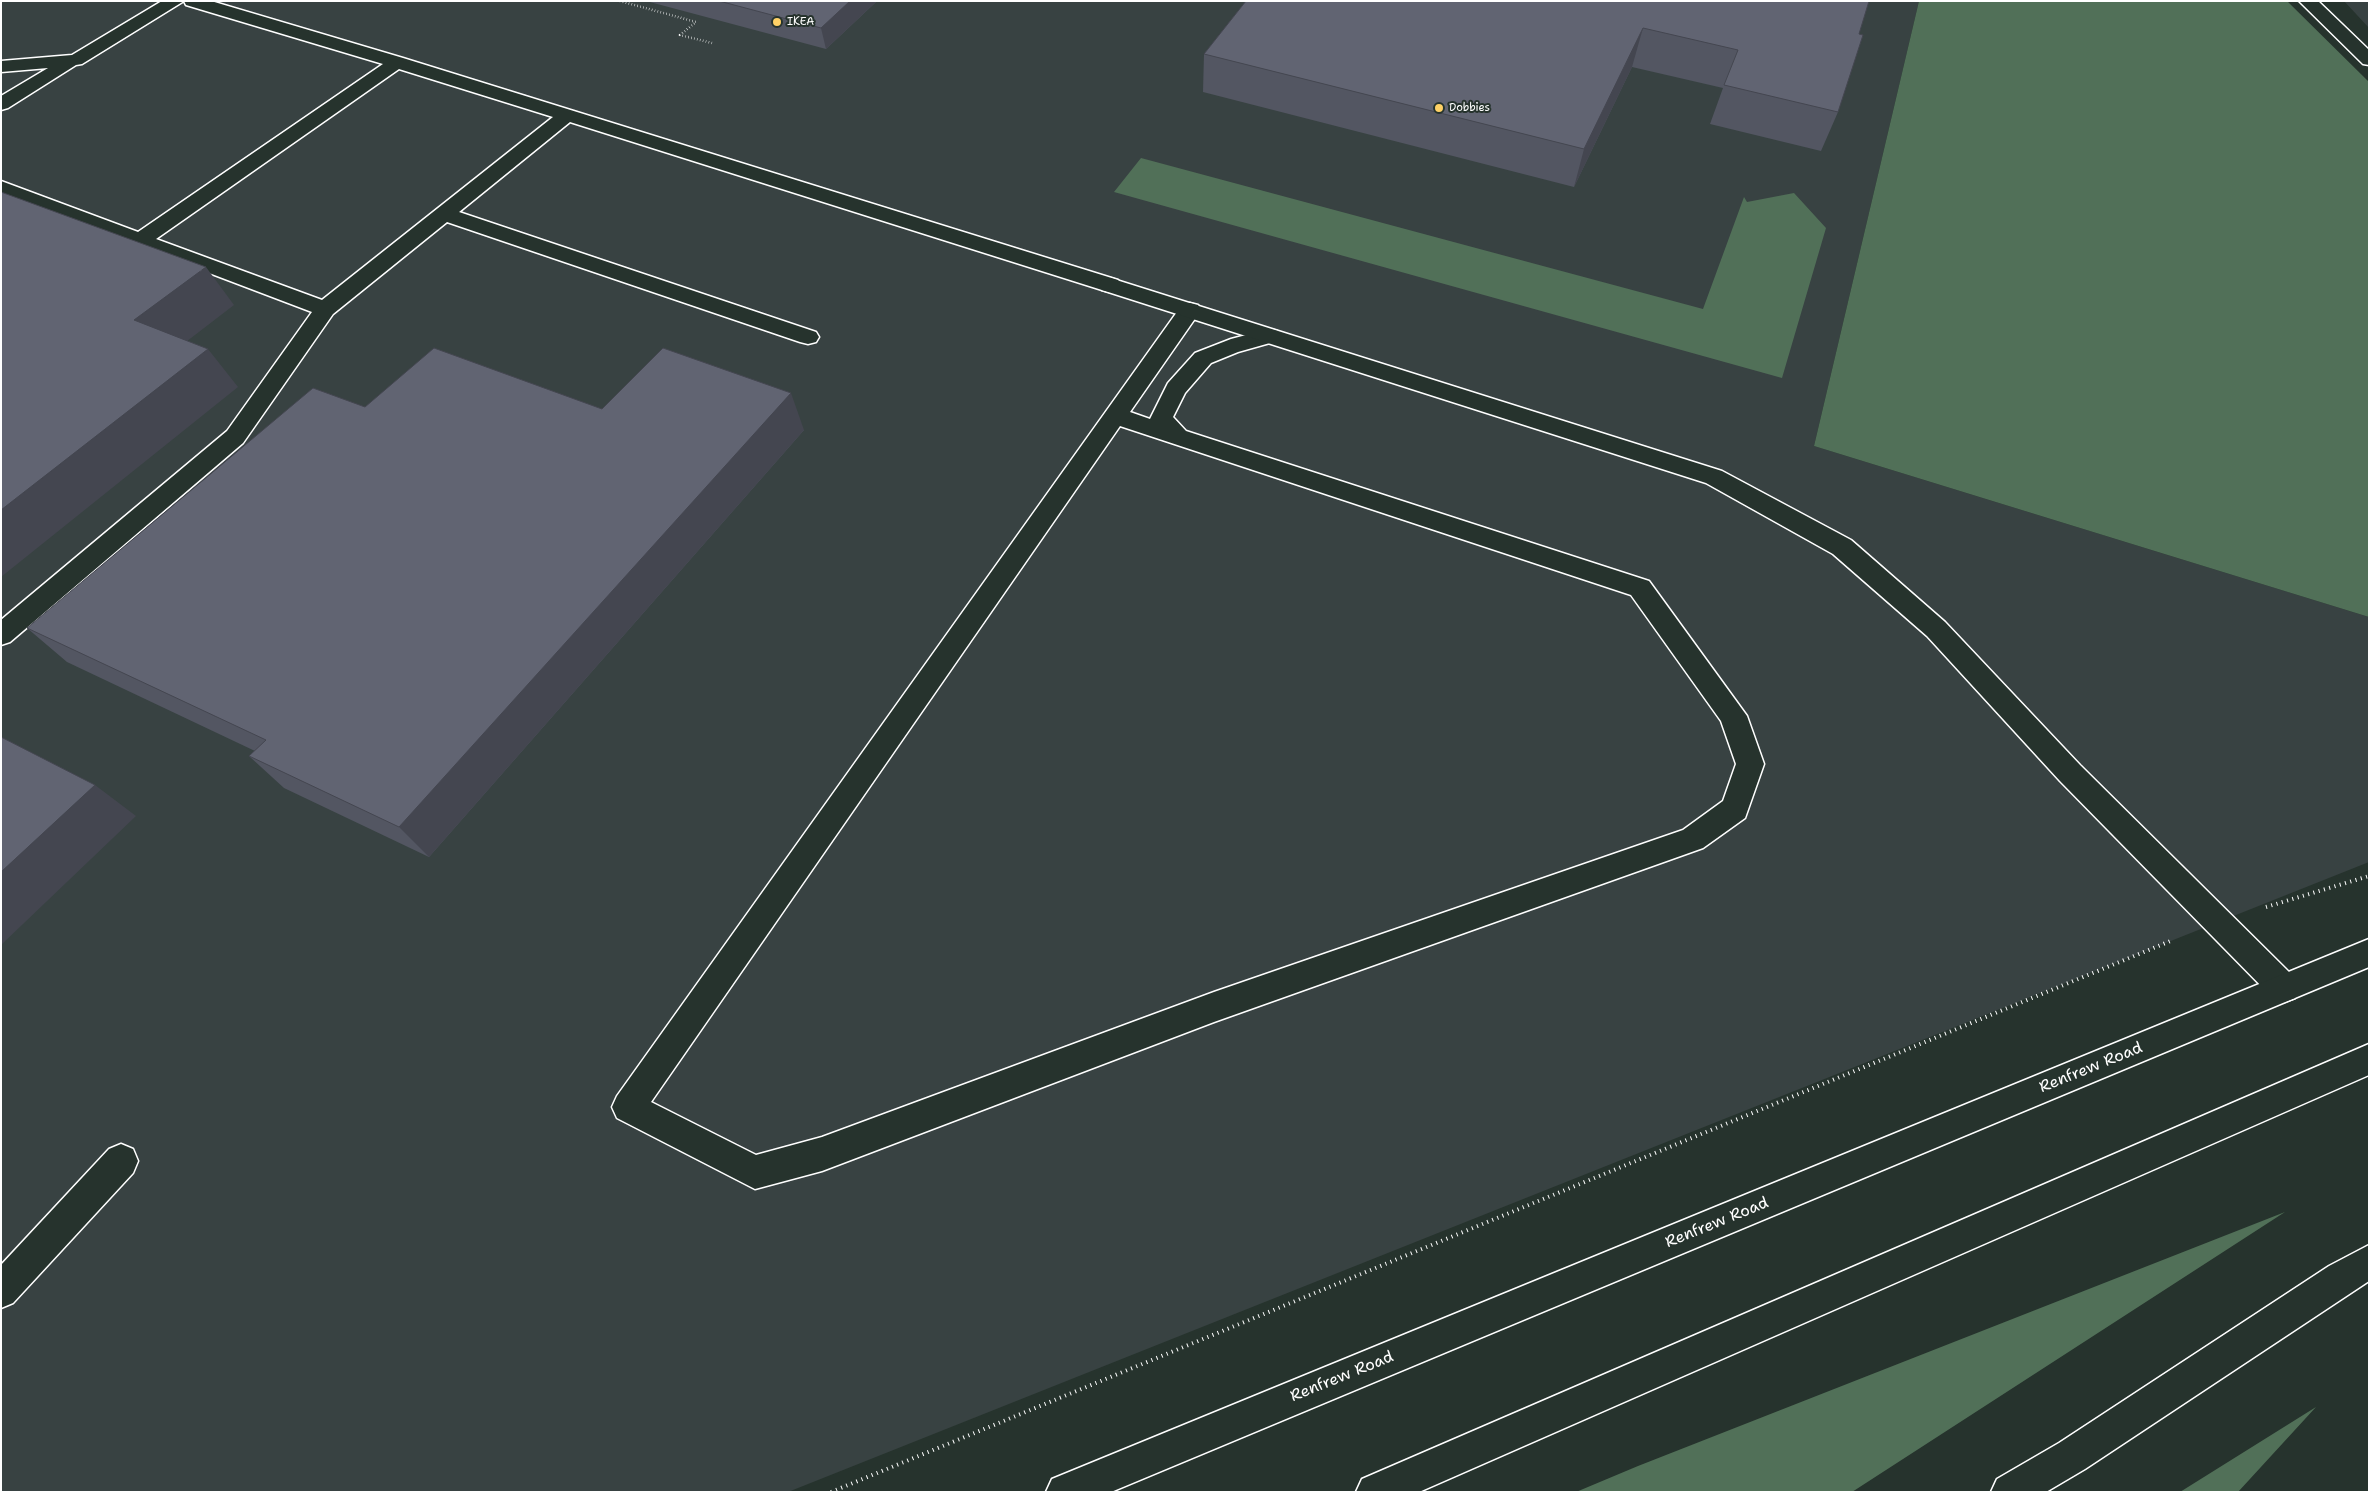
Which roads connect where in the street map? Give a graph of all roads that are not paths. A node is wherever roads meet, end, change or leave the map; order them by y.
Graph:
1 (175, 1) edge
2 (192, 1) edge
3 (2308, 1) edge
4 (76, 60) junction
5 (2369, 60) edge
6 (397, 62) junction
7 (1, 67) edge
8 (1, 104) edge
9 (567, 114) junction
10 (1, 187) edge
11 (445, 214) junction
12 (140, 240) junction
13 (325, 309) junction
14 (1190, 310) junction
15 (1269, 336) junction
16 (808, 337) dead end
17 (1115, 416) junction
18 (1177, 435) junction
19 (1, 635) edge
20 (2369, 953) edge
21 (2284, 988) junction
22 (2369, 1059) edge
23 (121, 1161) dead end
24 (2369, 1262) edge
25 (1, 1290) edge
26 (1065, 1492) edge
27 (1374, 1492) edge
28 (2010, 1492) edge

1 - 4 main road
2 - 6 main road
3 - 5 main road
4 - 7 main road
4 - 8 main road
6 - 9 main road
6 - 12 main road
9 - 11 main road
9 - 14 main road
10 - 12 main road
11 - 13 main road
11 - 16 main road
12 - 13 main road
13 - 19 main road
14 - 15 main road
14 - 17 main road
15 - 18 main road
15 - 21 main road
17 - 18 main road
17 - 18 main road
20 - 21 main road, Renfrew Road
21 - 26 main road, Renfrew Road
22 - 27 main road
23 - 25 main road
24 - 28 main road

